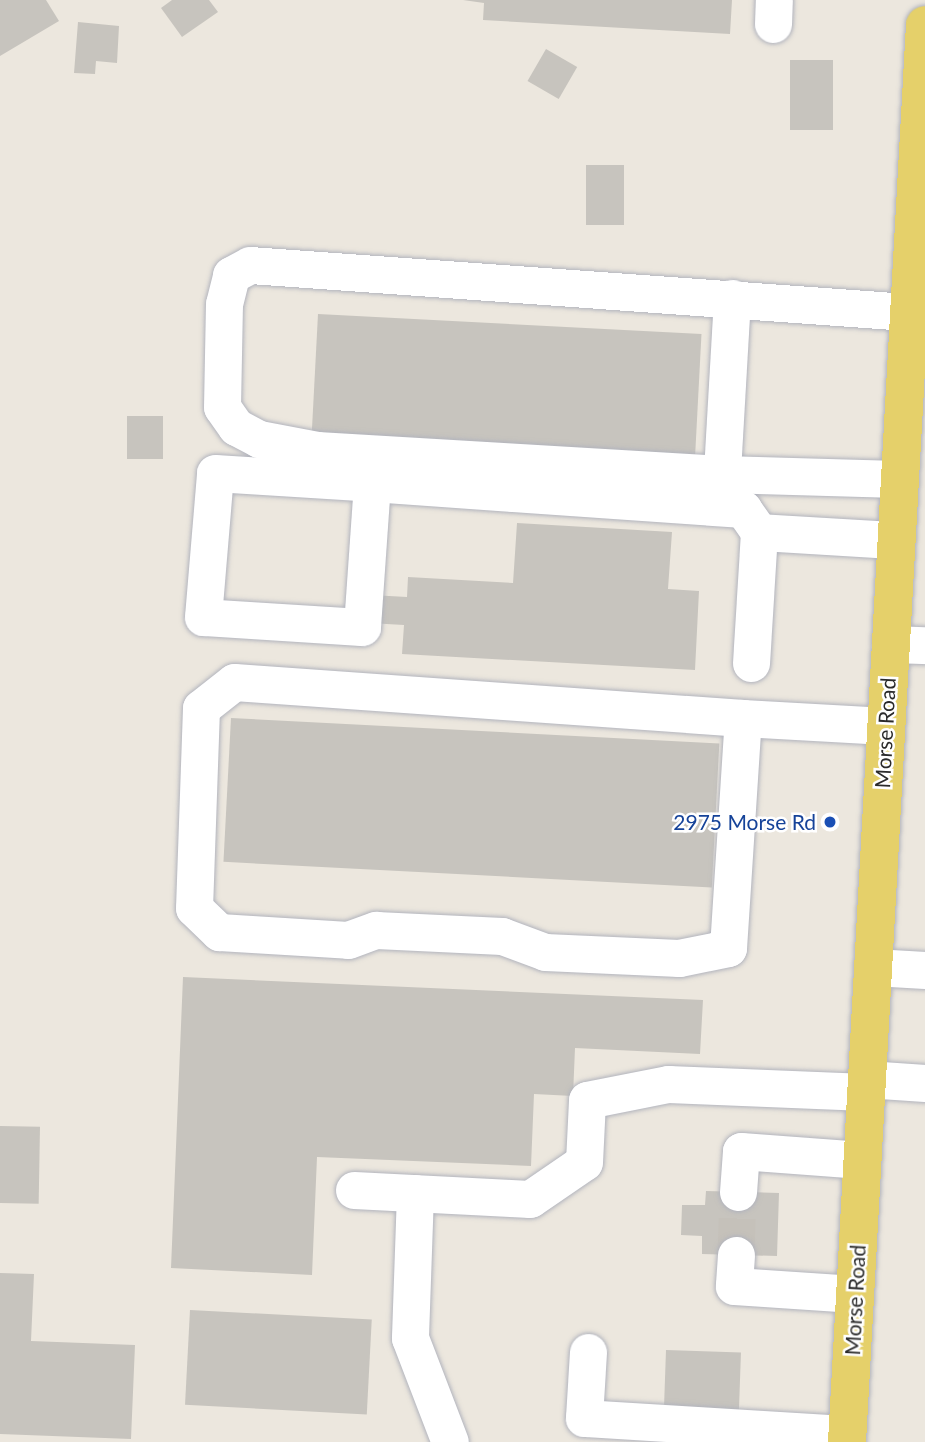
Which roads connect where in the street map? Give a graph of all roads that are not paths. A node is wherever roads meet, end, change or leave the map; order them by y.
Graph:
1 (925, 25) edge
2 (923, 108) edge
3 (918, 270) edge
4 (732, 298) junction
5 (908, 312) junction
6 (722, 474) junction
7 (898, 479) junction
8 (372, 483) junction
9 (759, 532) junction
10 (895, 540) junction
11 (907, 644) edge
12 (751, 663) dead end
13 (743, 718) junction
14 (885, 726) junction
15 (873, 967) junction
16 (925, 970) edge
17 (925, 1083) edge
18 (866, 1086) junction
19 (862, 1160) junction
20 (354, 1190) dead end
21 (738, 1192) tunnel mouth
22 (415, 1193) junction
23 (736, 1255) tunnel mouth
24 (855, 1294) junction
25 (588, 1352) dead end
26 (847, 1438) edge
27 (450, 1442) edge

1 - 2 main road, Morse Road
2 - 3 main road, Morse Road
3 - 5 main road, Morse Road
4 - 5 lane
4 - 6 lane
4 - 6 lane
5 - 7 main road, Morse Road
6 - 7 lane
7 - 10 main road, Morse Road
8 - 8 lane
8 - 9 lane
9 - 10 lane
9 - 12 lane
10 - 11 main road, Morse Road
11 - 14 main road, Morse Road
13 - 13 lane
13 - 14 lane
14 - 15 main road, Morse Road
15 - 16 lane
15 - 18 main road, Morse Road
17 - 18 lane
18 - 19 main road, Morse Road
18 - 22 lane
19 - 21 lane
19 - 24 main road, Morse Road
20 - 22 lane
22 - 27 lane
23 - 24 lane
24 - 26 main road, Morse Road
25 - 26 lane

